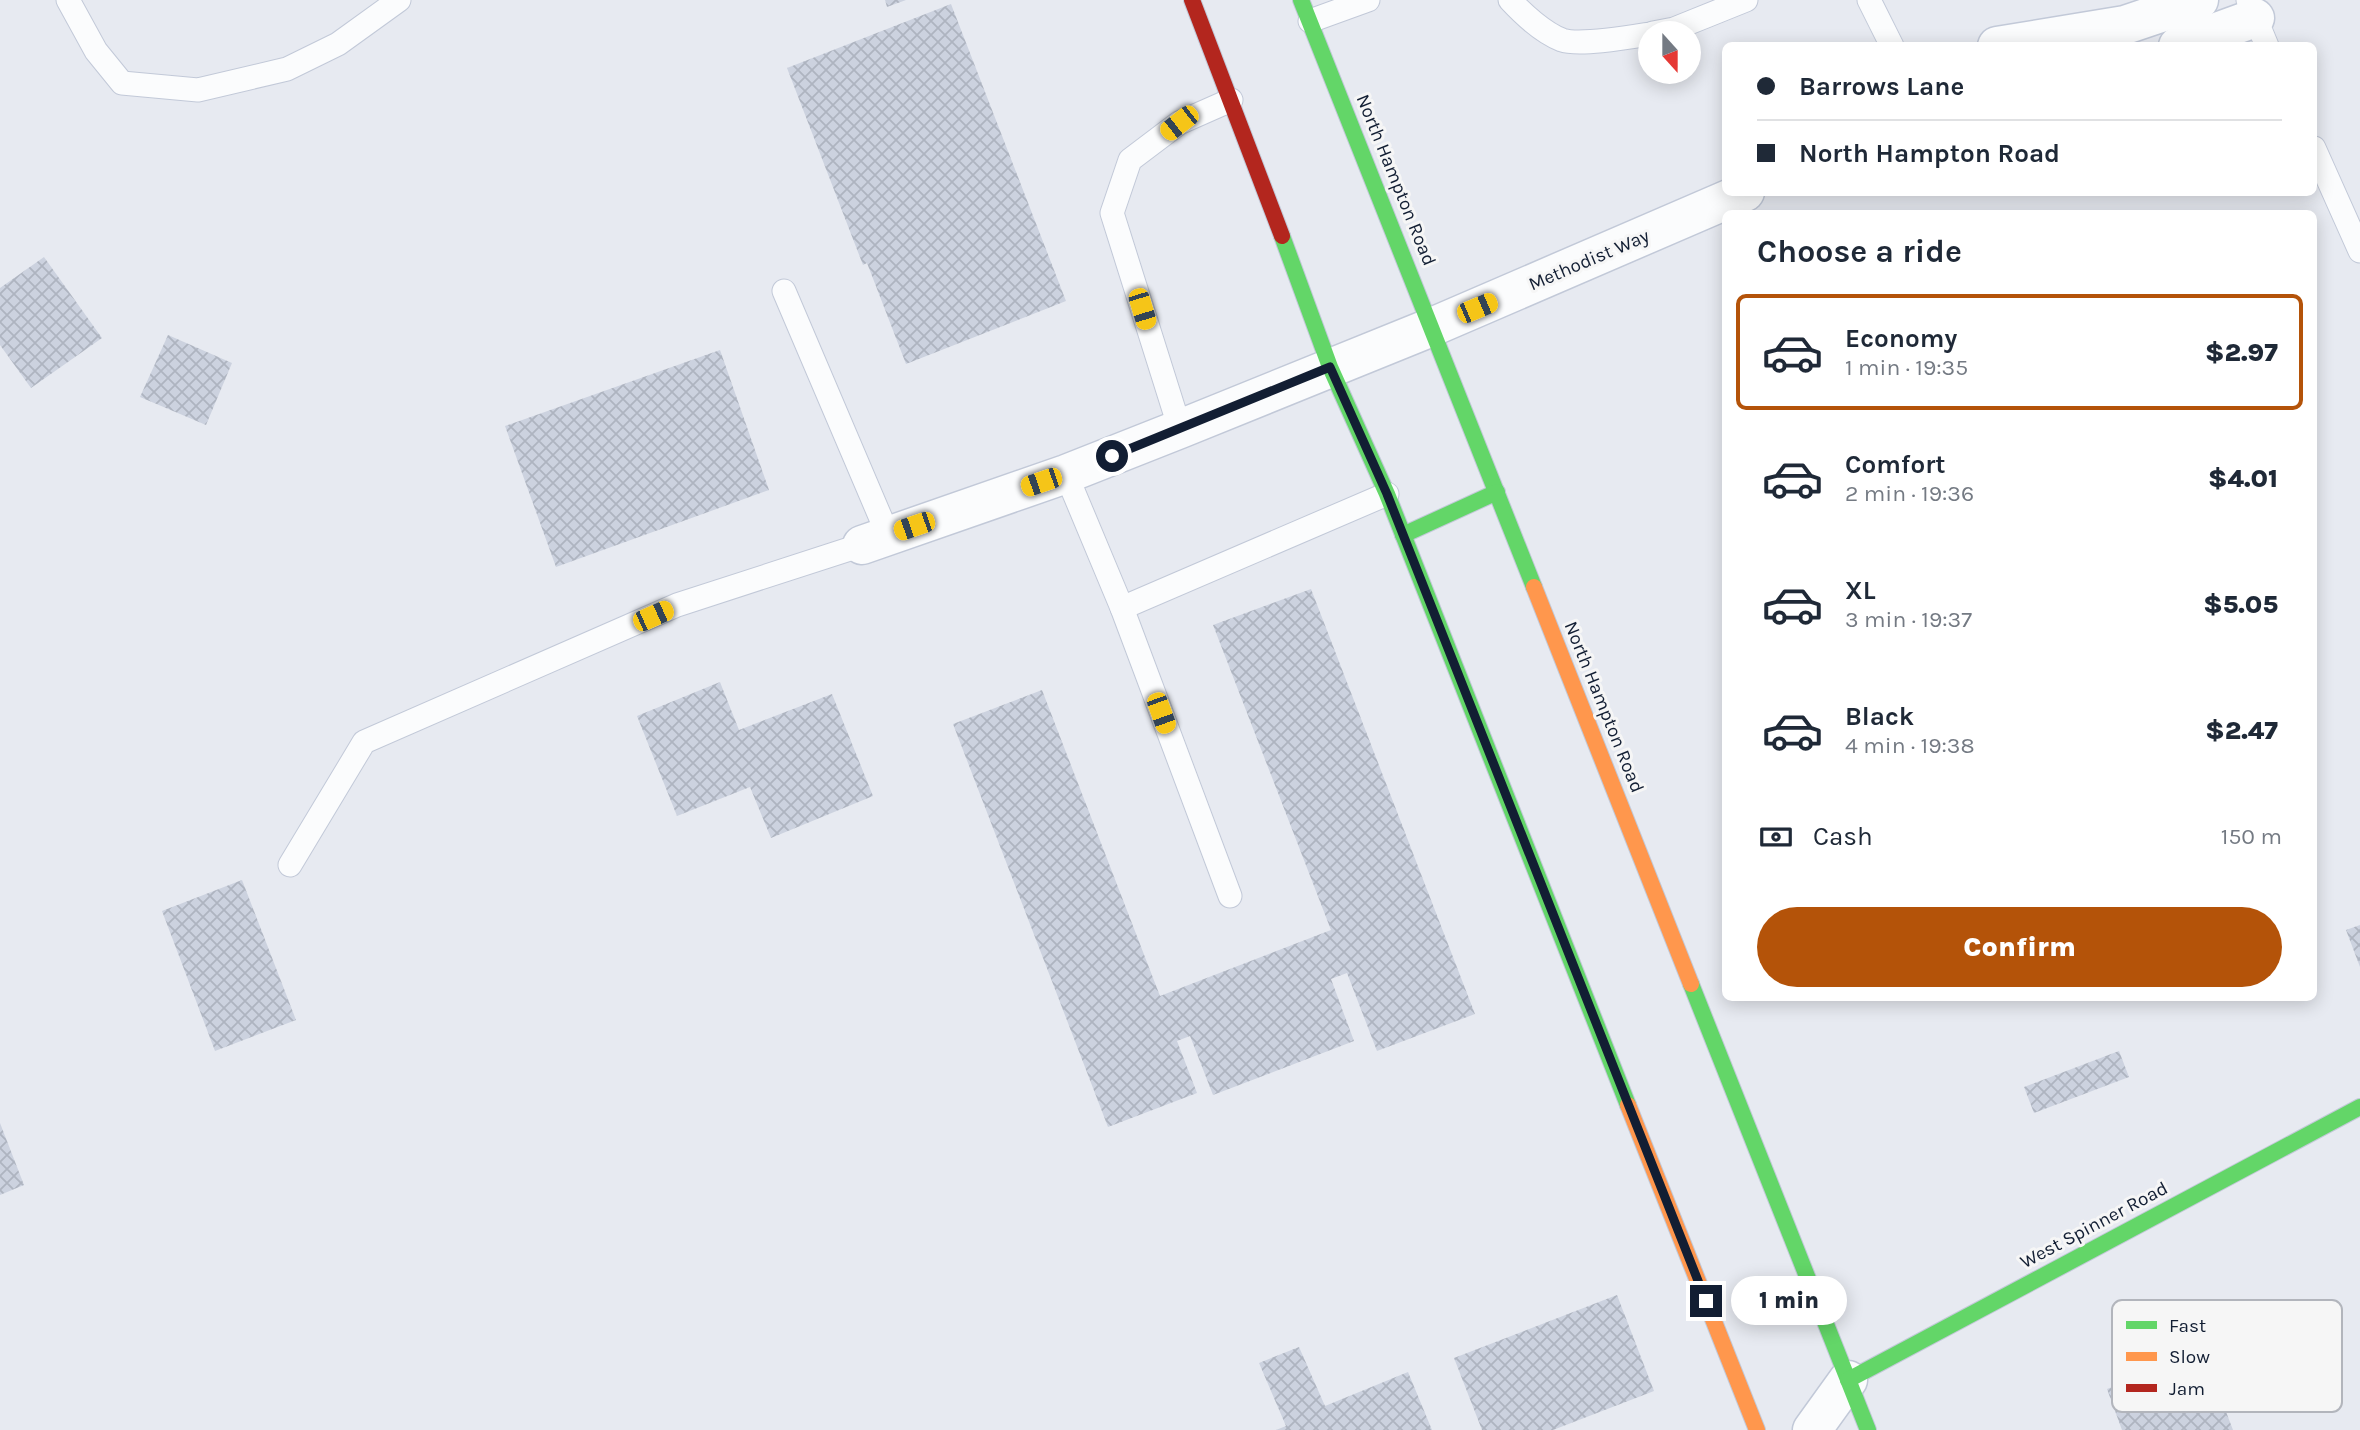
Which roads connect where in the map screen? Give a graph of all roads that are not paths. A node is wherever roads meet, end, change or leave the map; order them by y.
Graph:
1 (68, 0) edge
2 (399, 0) edge
3 (1192, 0) edge
4 (1368, 0) edge
5 (1510, 0) edge
6 (1746, 0) edge
7 (1869, 0) edge
8 (2199, 0) edge
9 (1306, 10) edge
10 (1695, 21) edge
11 (2256, 21) edge
12 (1638, 36) edge
13 (1890, 42) edge
14 (2021, 42) edge
15 (2190, 42) edge
16 (1231, 100) junction
17 (2317, 155) edge
18 (1736, 196) edge
19 (2360, 251) edge
20 (784, 291) dead end
21 (1432, 327) junction
22 (1330, 367) junction
23 (1180, 429) junction
24 (1066, 474) junction
25 (1497, 492) junction
26 (1387, 494) junction
27 (1403, 535) junction
28 (875, 540) junction
29 (1122, 608) junction
30 (290, 865) dead end
31 (1230, 896) dead end
32 (2360, 1107) edge
33 (1848, 1380) junction
34 (1757, 1430) edge
35 (1812, 1430) edge
36 (1868, 1430) edge

1 - 2 lane
3 - 16 main road
4 - 9 lane
5 - 12 lane
6 - 10 lane
7 - 13 lane
8 - 14 street
9 - 21 main road, North Hampton Road
11 - 15 street
16 - 22 main road
16 - 23 lane
17 - 19 lane
18 - 21 street, Methodist Way
20 - 28 lane
21 - 22 street, Methodist Way
21 - 25 main road, North Hampton Road
22 - 23 street, Methodist Way
22 - 26 main road
23 - 24 street, Methodist Way
24 - 28 street, Methodist Way
24 - 29 lane
25 - 27 main road
25 - 33 main road, North Hampton Road
26 - 27 main road
26 - 29 lane
27 - 34 main road
28 - 30 lane
29 - 31 lane
32 - 33 main road, West Spinner Road
33 - 35 street
33 - 36 main road, North Hampton Road

